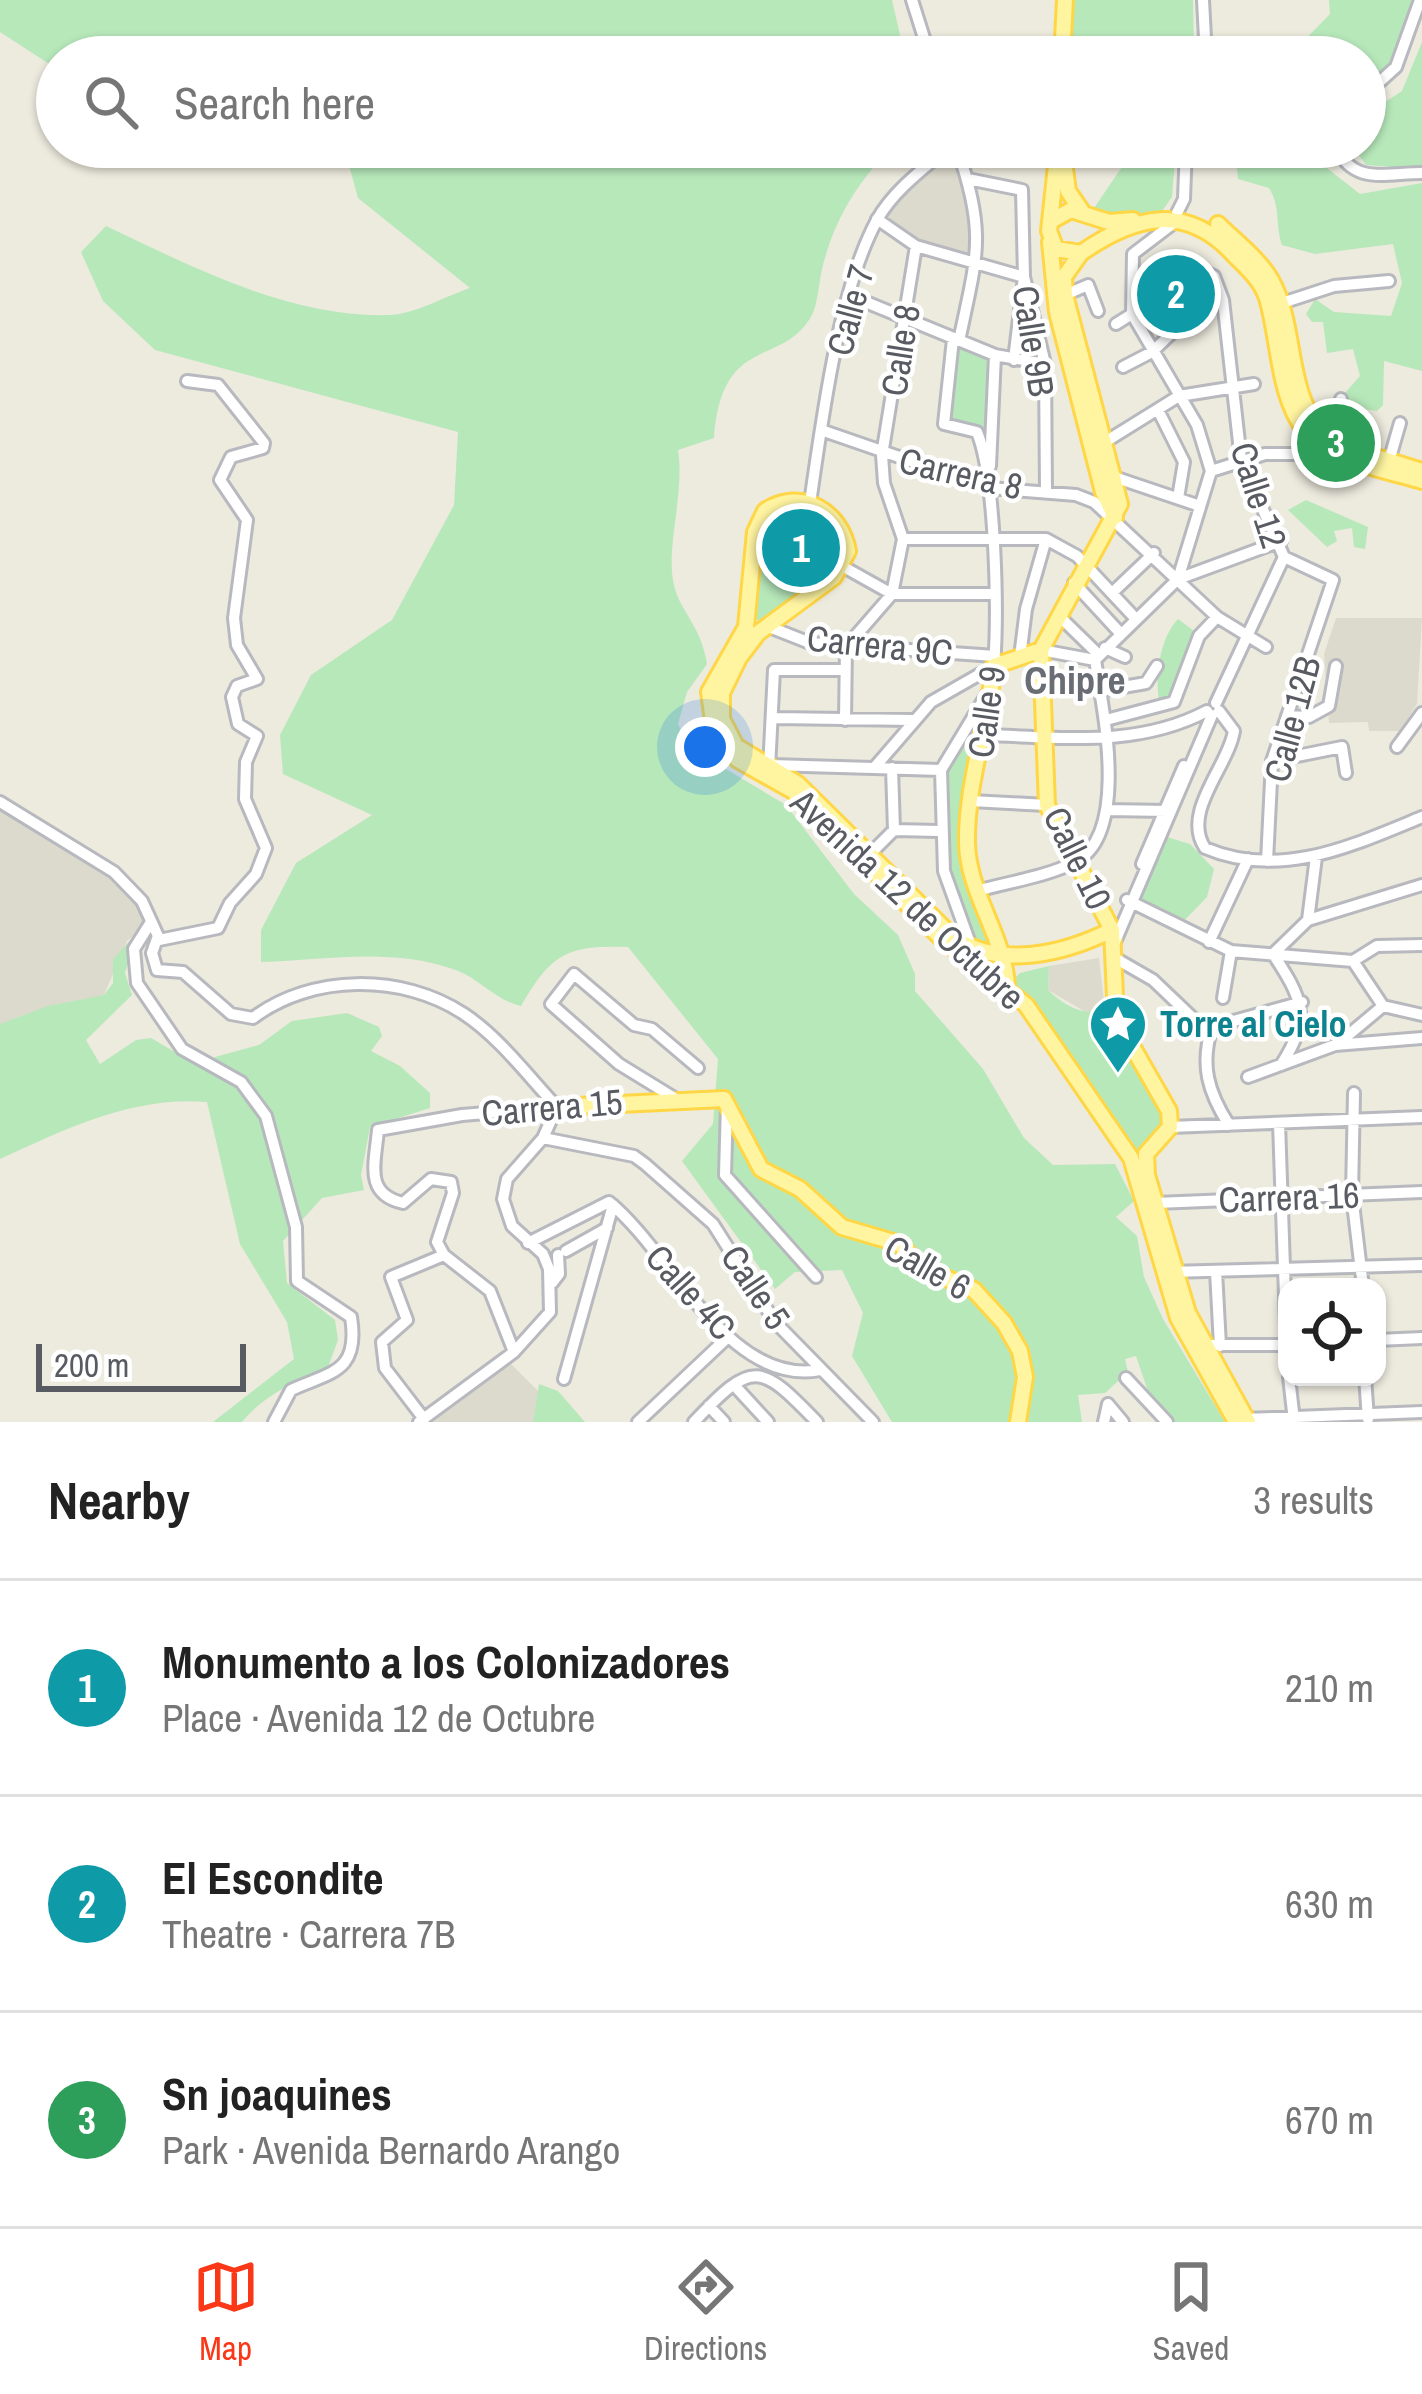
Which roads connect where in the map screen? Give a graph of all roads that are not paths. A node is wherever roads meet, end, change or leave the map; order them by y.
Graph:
1 (912, 0) edge
2 (1068, 0) edge
3 (1203, 0) edge
4 (1420, 0) edge
5 (923, 36) edge
6 (1067, 36) edge
7 (1204, 36) edge
8 (1386, 76) edge
9 (924, 168) edge
10 (963, 168) edge
11 (1059, 168) edge
12 (1064, 168) edge
13 (1185, 168) edge
14 (1350, 168) edge
15 (1422, 173) edge
16 (968, 179) junction
17 (1086, 215) junction
18 (1178, 216) junction
19 (877, 219) junction
20 (1050, 231) junction
21 (916, 246) junction
22 (1086, 249) junction
23 (975, 266) junction
24 (1024, 277) junction
25 (1390, 281) dead end
26 (1064, 295) junction
27 (851, 296) junction
28 (1280, 304) junction
29 (1098, 311) dead end
30 (1132, 314) junction
31 (906, 322) junction
32 (1116, 324) dead end
33 (956, 340) junction
34 (1152, 352) junction
35 (995, 355) junction
36 (1014, 360) junction
37 (1045, 364) junction
38 (1123, 367) dead end
39 (187, 381) dead end
40 (1254, 384) dead end
41 (1232, 387) junction
42 (1179, 396) junction
43 (1340, 400) dead end
44 (1158, 410) junction
45 (1400, 423) dead end
46 (821, 430) junction
47 (1105, 442) junction
48 (1339, 450) junction
49 (882, 455) junction
50 (1241, 460) junction
51 (1389, 461) junction
52 (1211, 470) junction
53 (1422, 471) edge
54 (1114, 477) junction
55 (1422, 481) edge
56 (989, 488) junction
57 (1046, 492) junction
58 (1178, 498) junction
59 (810, 503) junction
60 (1200, 506) junction
61 (1115, 517) junction
62 (990, 537) junction
63 (903, 539) junction
64 (1046, 539) junction
65 (1282, 541) junction
66 (1154, 554) junction
67 (1284, 556) junction
68 (1086, 565) junction
69 (842, 566) junction
70 (1178, 579) junction
71 (1074, 583) junction
72 (1112, 593) junction
73 (992, 594) junction
74 (892, 595) junction
75 (1058, 616) junction
76 (1217, 617) junction
77 (1136, 619) junction
78 (767, 626) junction
79 (1121, 634) junction
80 (1244, 637) junction
81 (846, 647) junction
82 (1266, 647) dead end
83 (1041, 650) junction
84 (1100, 654) junction
85 (1124, 657) dead end
86 (1020, 658) junction
87 (994, 661) junction
88 (1157, 666) dead end
89 (1336, 666) dead end
90 (845, 670) junction
91 (992, 687) junction
92 (1100, 691) junction
93 (1212, 711) junction
94 (1422, 713) edge
95 (1287, 716) junction
96 (775, 718) junction
97 (845, 719) junction
98 (913, 720) junction
99 (1106, 720) junction
100 (985, 735) junction
101 (1046, 736) junction
102 (1108, 739) junction
103 (1397, 747) dead end
104 (1272, 761) junction
105 (874, 768) junction
106 (892, 768) junction
107 (769, 770) junction
108 (941, 770) junction
109 (1346, 773) dead end
110 (971, 801) junction
111 (0, 802) edge
112 (1047, 805) junction
113 (1106, 810) junction
114 (1169, 811) junction
115 (1422, 818) edge
116 (894, 830) junction
117 (939, 831) junction
118 (870, 854) junction
119 (1316, 857) junction
120 (1248, 859) junction
121 (1268, 860) junction
122 (1075, 862) junction
123 (1422, 885) edge
124 (977, 891) junction
125 (1130, 902) junction
126 (1308, 920) junction
127 (151, 922) junction
128 (1112, 930) junction
129 (159, 940) junction
130 (1090, 941) junction
131 (1209, 942) junction
132 (1422, 945) edge
133 (972, 949) junction
134 (1231, 951) junction
135 (1113, 952) junction
136 (1273, 954) junction
137 (1003, 957) junction
138 (1353, 961) junction
139 (1007, 987) junction
140 (1223, 998) dead end
141 (1302, 1002) junction
142 (1383, 1006) junction
143 (1422, 1015) edge
144 (1212, 1027) junction
145 (1422, 1038) edge
146 (1335, 1045) junction
147 (1281, 1065) junction
148 (698, 1067) dead end
149 (1249, 1077) dead end
150 (1354, 1093) dead end
151 (676, 1099) junction
152 (727, 1101) junction
153 (557, 1106) junction
154 (1422, 1117) edge
155 (1356, 1120) junction
156 (1280, 1124) junction
157 (1228, 1125) junction
158 (1170, 1127) junction
159 (543, 1138) junction
160 (1139, 1156) junction
161 (1422, 1192) edge
162 (1352, 1195) junction
163 (1281, 1197) junction
164 (1156, 1203) junction
165 (607, 1205) junction
166 (607, 1228) junction
167 (528, 1243) junction
168 (444, 1255) junction
169 (1422, 1265) edge
170 (1362, 1267) junction
171 (1284, 1269) junction
172 (1216, 1271) junction
173 (1171, 1272) junction
174 (817, 1277) dead end
175 (1284, 1278) edge
176 (1363, 1278) edge
177 (552, 1282) junction
178 (728, 1336) junction
179 (1422, 1339) edge
180 (1386, 1340) edge
181 (1278, 1345) edge
182 (1212, 1346) junction
183 (514, 1352) junction
184 (820, 1370) junction
185 (1126, 1378) dead end
186 (564, 1379) dead end
187 (734, 1385) junction
188 (1290, 1386) edge
189 (1366, 1386) edge
190 (709, 1406) junction
191 (1422, 1412) edge
192 (867, 1419) edge
193 (1368, 1419) edge
194 (421, 1420) edge
195 (1241, 1420) edge
196 (1293, 1420) edge
197 (274, 1422) edge
198 (638, 1422) edge
199 (694, 1422) edge
200 (724, 1422) edge
201 (768, 1422) edge
202 (817, 1422) edge
203 (1018, 1422) edge
204 (1104, 1422) edge
205 (1124, 1422) edge
206 (1167, 1422) edge

1 - 5 street
2 - 6 main road
3 - 7 street
4 - 8 street
9 - 19 street, Calle 7
10 - 16 street
11 - 20 main road
12 - 17 main road
13 - 18 street
14 - 15 street
16 - 23 street
16 - 24 street, Calle 9B
17 - 18 main road
17 - 20 main road
17 - 22 main road
18 - 22 main road
18 - 28 main road
18 - 30 street
18 - 48 main road
19 - 21 street
19 - 27 street, Calle 7
20 - 22 main road
20 - 61 main road
21 - 23 street
21 - 31 street, Calle 8
22 - 26 main road
23 - 24 street
23 - 33 street
24 - 36 street
24 - 37 street, Calle 9B
25 - 28 street
26 - 29 street
26 - 47 main road
27 - 31 street
27 - 46 street, Calle 7
28 - 48 main road
30 - 32 street
30 - 34 street
31 - 33 street
31 - 49 street, Calle 8
33 - 35 street
33 - 56 street, Calle 9
34 - 38 street
34 - 41 street, Calle 12
34 - 42 street
35 - 36 street
35 - 56 street
36 - 37 street
37 - 57 street, Calle 9B
39 - 129 street
40 - 41 street
41 - 42 street
41 - 50 street, Calle 12
42 - 44 street
42 - 52 street
43 - 48 street
44 - 47 street
44 - 58 street
45 - 51 street
46 - 49 street, Carrera 8
46 - 59 street, Calle 7
47 - 54 main road
48 - 50 street
48 - 51 main road
48 - 55 main road
49 - 56 street, Carrera 8
49 - 63 street, Calle 8
50 - 52 street
50 - 65 street, Calle 12
51 - 53 main road
52 - 60 street
54 - 58 street
54 - 61 main road
56 - 57 street, Carrera 8
56 - 62 street, Calle 9
57 - 61 street, Carrera 8
58 - 60 street
59 - 69 main road
59 - 107 main road, Avenida 12 de Octubre
60 - 70 street
61 - 66 street, Carrera 8
61 - 68 main road, Calle 10
62 - 63 street
62 - 64 street
62 - 73 street, Calle 9
63 - 74 street, Calle 8
64 - 68 street
64 - 86 street
65 - 67 street, Calle 12
65 - 70 street
66 - 70 street, Carrera 8
66 - 72 street
67 - 80 street, Calle 12
67 - 95 street, Calle 12B
68 - 71 main road, Calle 10
68 - 72 street
69 - 74 street
69 - 78 main road, Avenida 12 de Octubre
70 - 76 street, Carrera 8
70 - 77 street
71 - 75 main road, Calle 10
71 - 79 street
72 - 77 street
73 - 74 street
73 - 87 street, Calle 9
74 - 81 street
75 - 83 main road, Calle 10
75 - 84 street
76 - 80 street, Carrera 8
76 - 99 street
77 - 79 street
78 - 81 street, Carrera 9C
78 - 107 main road, Avenida 12 de Octubre
79 - 84 street
80 - 82 street, Carrera 8
80 - 93 street, Calle 12
81 - 87 street, Carrera 9C
81 - 90 street
83 - 84 street
83 - 86 main road, Carrera 9C
83 - 101 main road, Calle 10
84 - 85 street
84 - 92 street
86 - 87 main road, Carrera 9C
87 - 91 main road, Calle 9
87 - 98 street
88 - 92 street
89 - 95 street
90 - 96 street
90 - 97 street
91 - 100 main road, Calle 9
91 - 108 street
92 - 99 street
93 - 102 street
93 - 114 street, Calle 12
93 - 120 street, Calle 12B
94 - 103 street
95 - 104 street, Calle 12B
96 - 97 street
96 - 107 street
97 - 98 street
98 - 105 street
99 - 102 street
100 - 101 street
100 - 110 main road, Calle 9
101 - 102 street
101 - 112 main road, Calle 10
102 - 113 street
104 - 109 street
104 - 121 street, Calle 12B
105 - 106 street
105 - 107 street
106 - 108 street
106 - 116 street
107 - 118 main road, Avenida 12 de Octubre
107 - 139 main road, Avenida 12 de Octubre
108 - 117 street
110 - 112 street
110 - 124 main road, Calle 9
111 - 127 street
112 - 122 main road, Calle 10
113 - 114 street
113 - 122 street
114 - 125 street, Calle 12
115 - 119 street
116 - 117 street
116 - 118 street
117 - 133 street
118 - 133 main road, Avenida 12 de Octubre
119 - 121 street
119 - 126 street
120 - 121 street, Calle 12B
120 - 131 street
122 - 124 street
122 - 128 main road, Calle 10
123 - 126 street
124 - 137 main road, Calle 9
125 - 128 street, Calle 12
125 - 131 street
125 - 135 street, Calle 12
126 - 136 street
127 - 129 street
127 - 197 street
128 - 130 main road, Avenida 12 de Octubre
128 - 135 main road
129 - 153 street
130 - 135 main road
130 - 137 main road, Avenida 12 de Octubre
131 - 134 street
132 - 138 street
133 - 137 main road, Avenida 12 de Octubre
134 - 136 street
134 - 140 street
135 - 144 street
135 - 158 main road
136 - 138 street
136 - 141 street
137 - 139 main road, Calle 9
138 - 142 street
139 - 160 main road, Avenida 12 de Octubre
141 - 144 street
141 - 147 street
142 - 143 street
142 - 146 street
144 - 157 street
145 - 146 street
146 - 147 street
147 - 149 street
148 - 151 street
150 - 155 street
151 - 152 main road, Carrera 15
151 - 153 main road, Carrera 15
152 - 174 street
152 - 203 main road, Calle 6
153 - 159 street
153 - 168 street, Carrera 15
154 - 155 street
155 - 156 street
155 - 162 street
156 - 157 street
156 - 163 street
157 - 158 street
158 - 160 main road
159 - 167 street
159 - 184 street, Calle 5
160 - 164 main road, Avenida 12 de Octubre
160 - 173 main road, Avenida 12 de Octubre
161 - 162 street, Carrera 16
162 - 163 street, Carrera 16
162 - 170 street
163 - 164 street, Carrera 16
163 - 171 street
164 - 173 main road, Avenida 12 de Octubre
165 - 166 street
165 - 167 street
165 - 178 street, Calle 4C
166 - 177 street
166 - 186 street
167 - 177 street
168 - 183 street
168 - 194 street
169 - 170 street
170 - 171 street
170 - 176 street
171 - 172 street
171 - 175 street
172 - 173 street
172 - 182 street
173 - 182 main road, Avenida 12 de Octubre
173 - 195 main road, Avenida 12 de Octubre
177 - 183 street
178 - 184 street, Calle 4C
178 - 198 street
179 - 180 street
181 - 182 street
182 - 195 main road, Avenida 12 de Octubre
183 - 194 street
184 - 192 street, Calle 5
185 - 206 street
187 - 190 street
187 - 201 street
187 - 202 street
188 - 196 street
189 - 193 street
190 - 199 street
190 - 200 street
191 - 193 street
193 - 196 street
195 - 196 street
204 - 205 street

